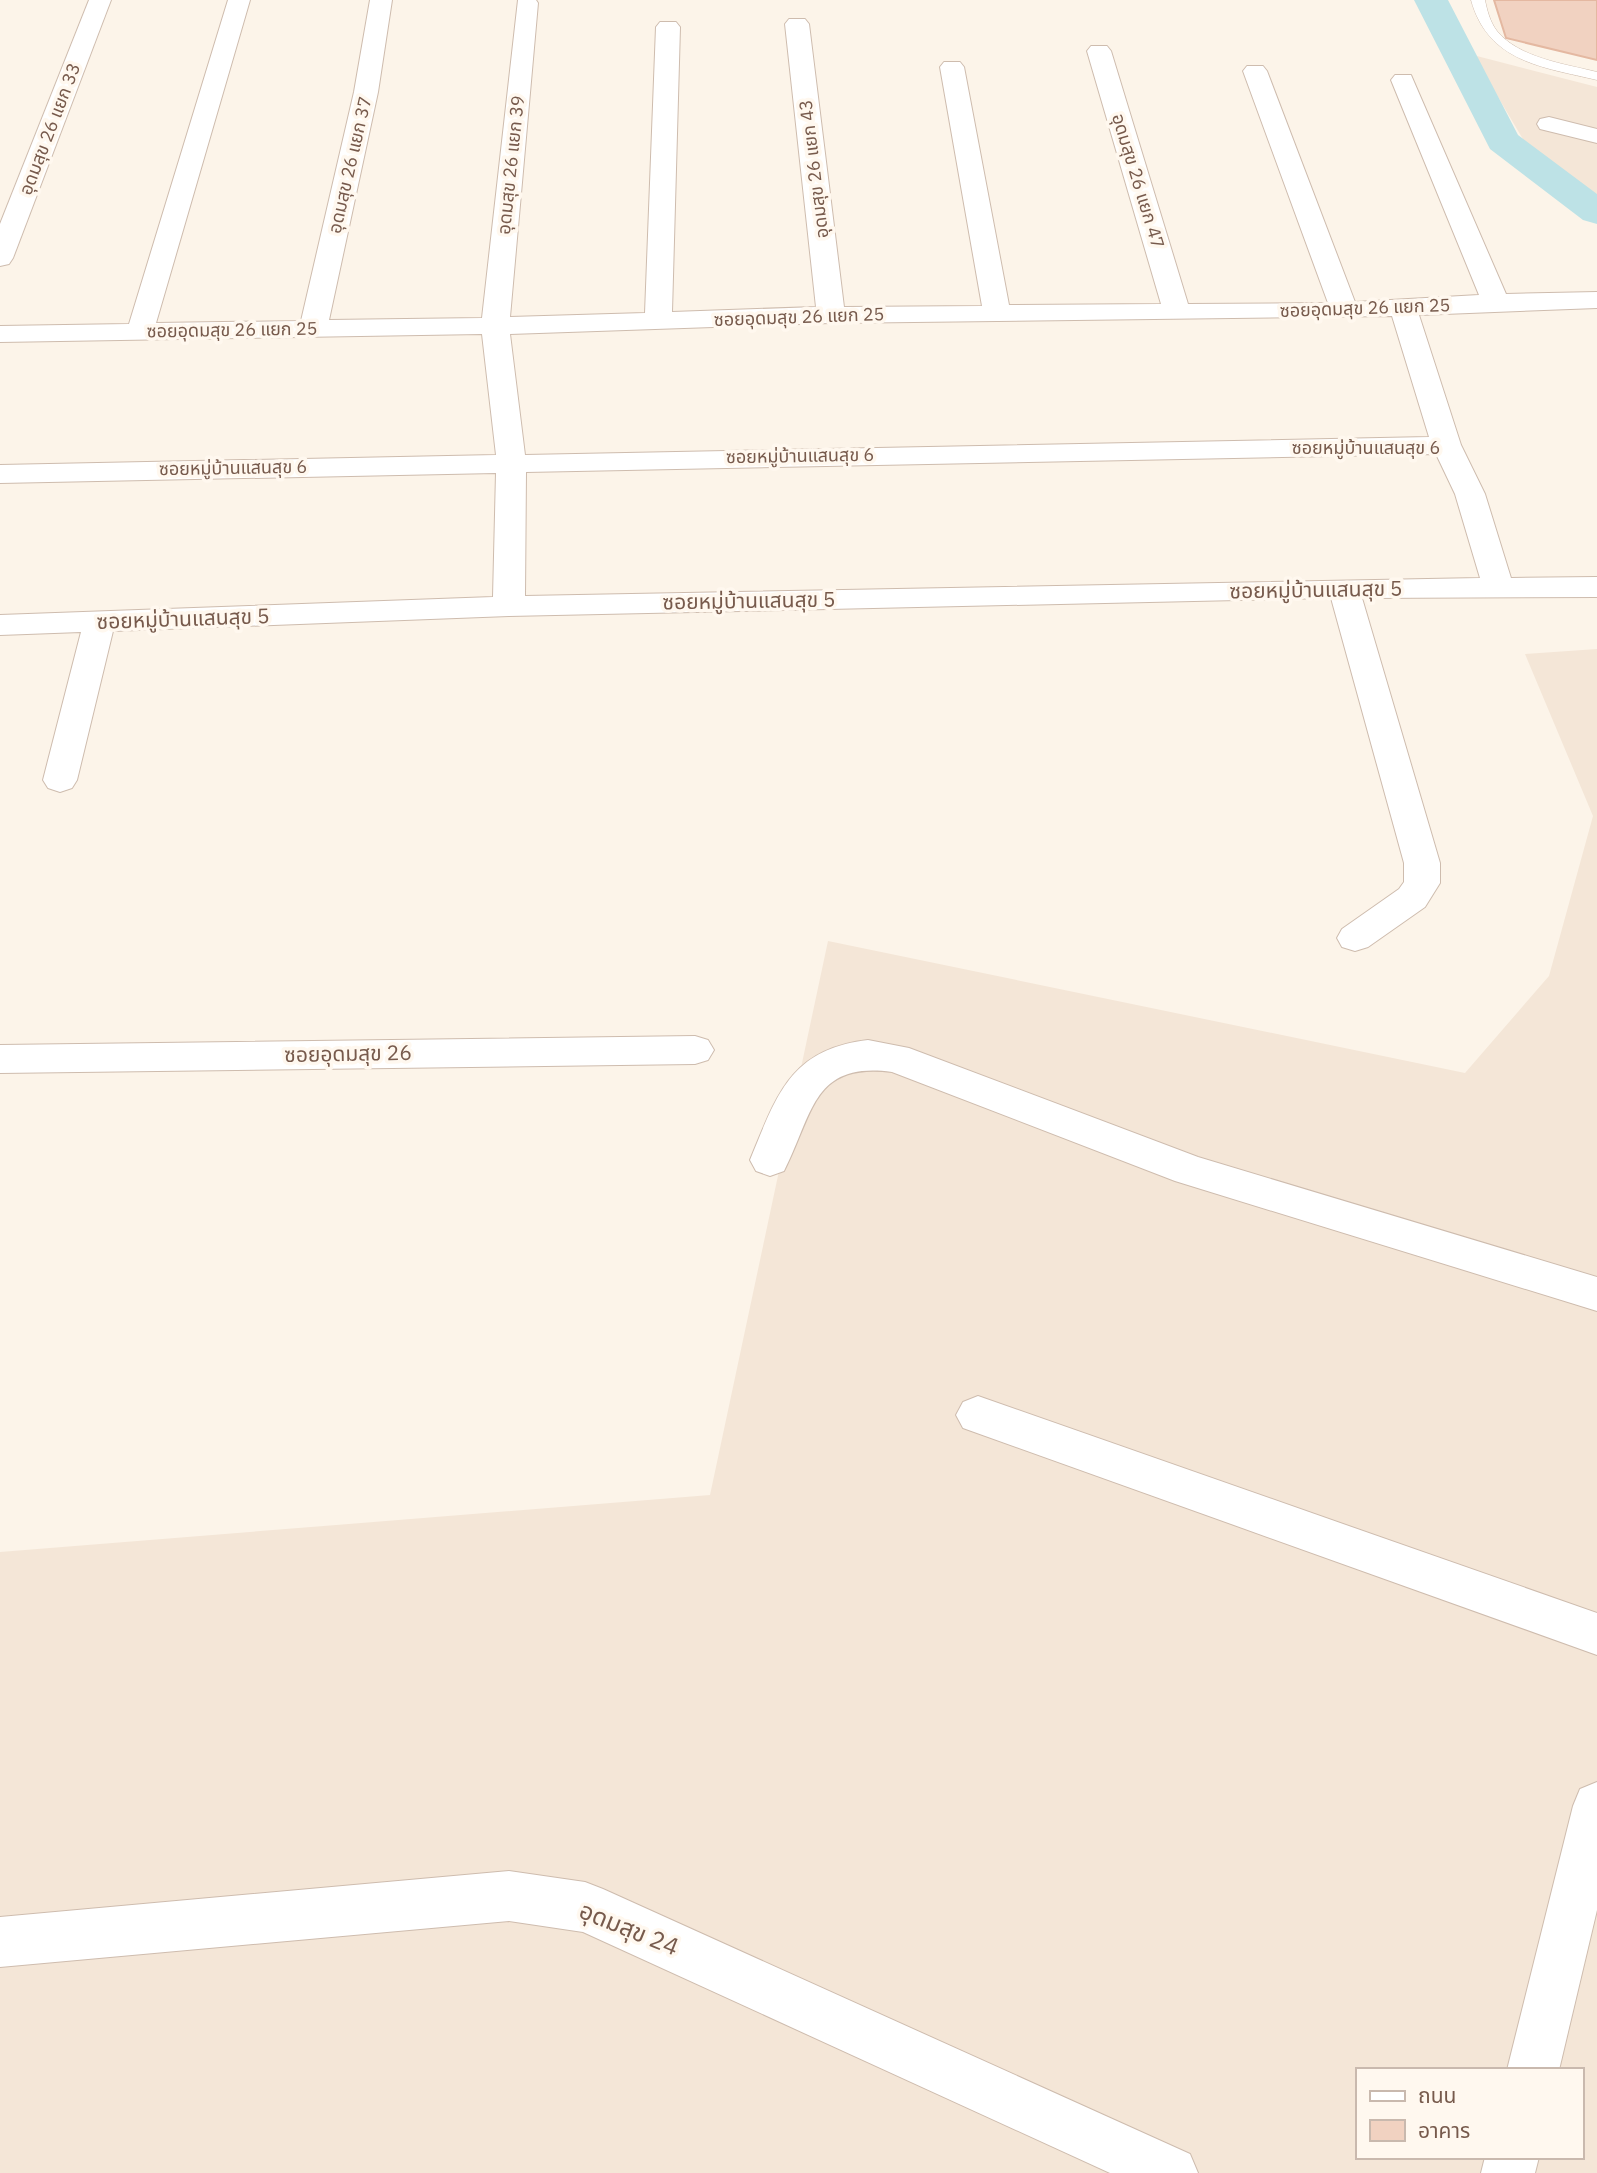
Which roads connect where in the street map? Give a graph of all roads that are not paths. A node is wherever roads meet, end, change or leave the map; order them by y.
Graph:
1 (100, 0) edge
2 (239, 0) edge
3 (381, 0) edge
4 (1478, 0) edge
5 (527, 3) dead end
6 (797, 24) dead end
7 (668, 27) dead end
8 (1099, 51) dead end
9 (952, 67) dead end
10 (1255, 71) dead end
11 (1597, 76) edge
12 (1403, 80) dead end
13 (1549, 124) dead end
14 (1597, 136) edge
15 (0, 258) edge
16 (1597, 300) edge
17 (1496, 302) junction
18 (1403, 309) junction
19 (1345, 311) junction
20 (1177, 312) junction
21 (831, 314) junction
22 (997, 314) junction
23 (657, 322) junction
24 (495, 327) junction
25 (313, 329) junction
26 (140, 332) junction
27 (0, 334) edge
28 (1446, 445) junction
29 (511, 462) junction
30 (0, 474) edge
31 (1597, 587) edge
32 (1344, 588) junction
33 (1499, 588) junction
34 (509, 606) junction
35 (99, 622) junction
36 (0, 625) edge
37 (61, 780) dead end
38 (1355, 938) dead end
39 (695, 1051) dead end
40 (0, 1059) edge
41 (770, 1160) dead end
42 (1597, 1294) edge
43 (978, 1415) dead end
44 (1597, 1633) edge
45 (1597, 1806) edge
46 (0, 1942) edge
47 (1533, 2068) edge
48 (1171, 2173) edge

1 - 15 street, อุดมสุข 26 แยก 33
2 - 26 street
3 - 25 street, อุดมสุข 26 แยก 37
4 - 11 lane
5 - 24 street, อุดมสุข 26 แยก 39
6 - 21 street, อุดมสุข 26 แยก 43
7 - 23 street
8 - 20 street, อุดมสุข 26 แยก 47
9 - 22 street
10 - 19 street
12 - 17 street
13 - 14 street
16 - 17 street, ซอยอุดมสุข 26 แยก 25
17 - 18 street, ซอยอุดมสุข 26 แยก 25
18 - 19 street, ซอยอุดมสุข 26 แยก 25
18 - 28 street
19 - 20 street, ซอยอุดมสุข 26 แยก 25
20 - 22 street, ซอยอุดมสุข 26 แยก 25
21 - 22 street, ซอยอุดมสุข 26 แยก 25
21 - 23 street, ซอยอุดมสุข 26 แยก 25
23 - 24 street, ซอยอุดมสุข 26 แยก 25
24 - 25 street, ซอยอุดมสุข 26 แยก 25
24 - 29 street, อุดมสุข 26 แยก 39
25 - 26 street, ซอยอุดมสุข 26 แยก 25
26 - 27 street, ซอยอุดมสุข 26 แยก 25
28 - 29 street, ซอยหมู่บ้านแสนสุข 6
28 - 33 street, ซอยหมู่บ้านแสนสุข 6
29 - 30 street, ซอยหมู่บ้านแสนสุข 6
29 - 34 street, อุดมสุข 26 แยก 39
31 - 33 street, ซอยหมู่บ้านแสนสุข 5
32 - 33 street, ซอยหมู่บ้านแสนสุข 5
32 - 34 street, ซอยหมู่บ้านแสนสุข 5
32 - 38 street
34 - 35 street, ซอยหมู่บ้านแสนสุข 5
35 - 36 street, ซอยหมู่บ้านแสนสุข 5
35 - 37 street
39 - 40 street, ซอยอุดมสุข 26
41 - 42 street
43 - 44 street
45 - 47 street
46 - 48 street, อุดมสุข 24

